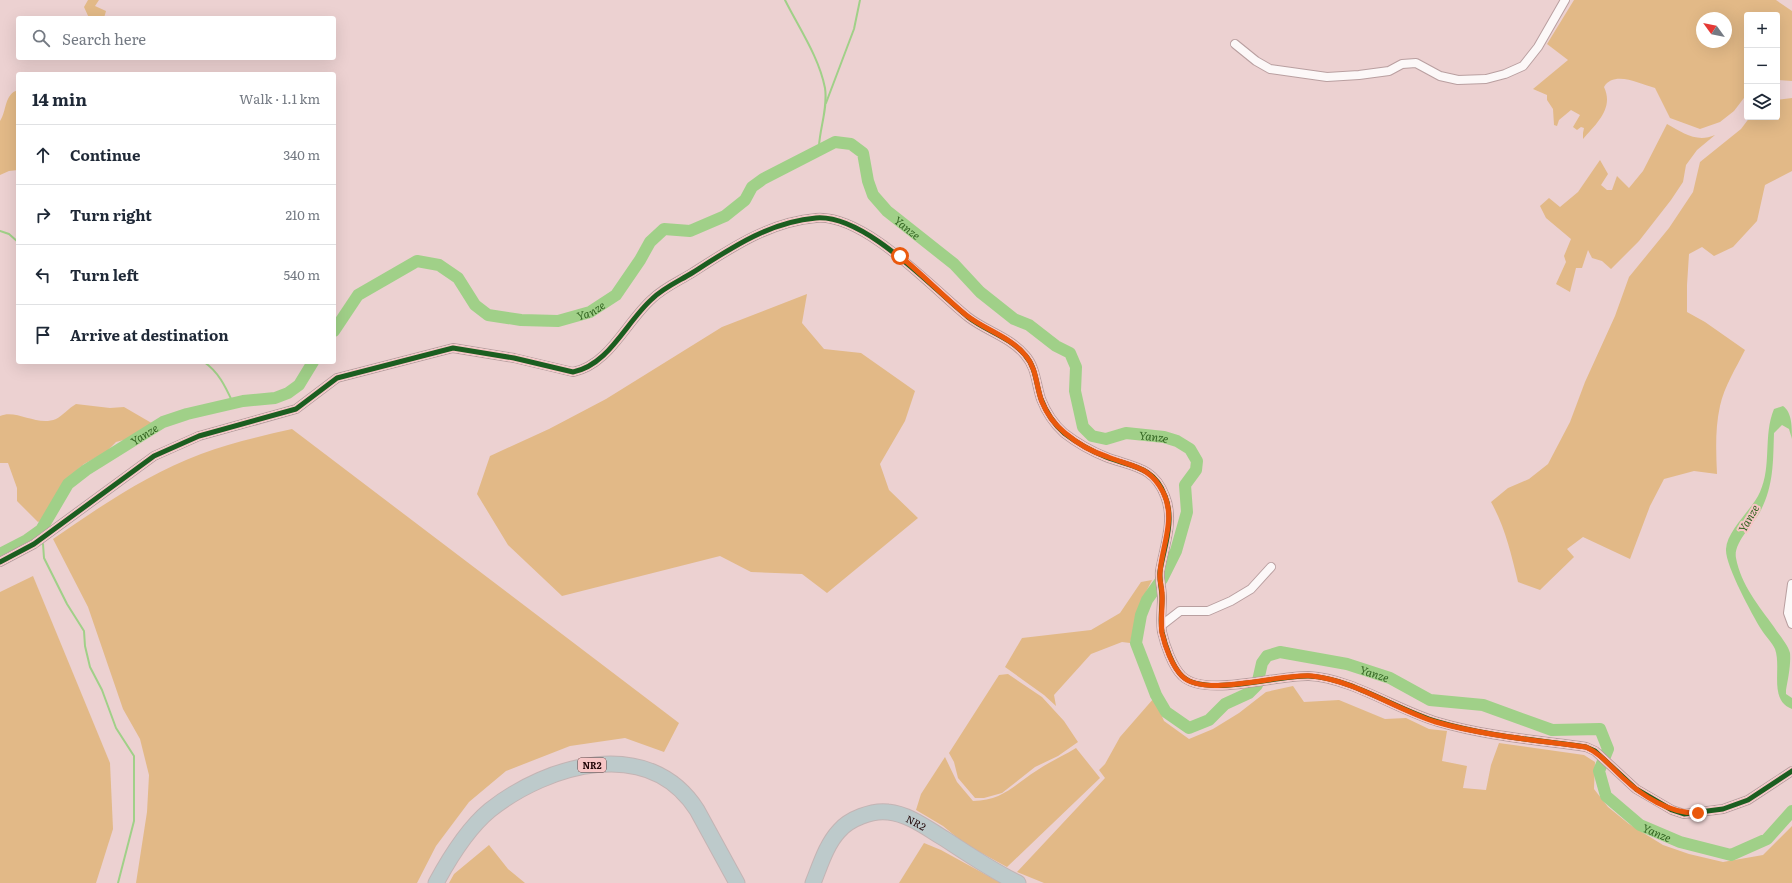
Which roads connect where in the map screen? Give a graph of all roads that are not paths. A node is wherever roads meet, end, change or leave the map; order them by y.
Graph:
1 (1566, 0) edge
2 (1235, 44) dead end
3 (0, 562) edge
4 (1271, 567) dead end
5 (1792, 584) edge
6 (1792, 624) edge
7 (1162, 625) junction
8 (1792, 771) edge
9 (436, 883) edge
10 (737, 883) edge
11 (813, 883) edge
12 (1018, 883) edge

1 - 2 street
3 - 7 street
4 - 7 street
5 - 6 street
7 - 8 street
9 - 10 highway, NR2 / NR2
11 - 12 highway, NR2 / NR2

